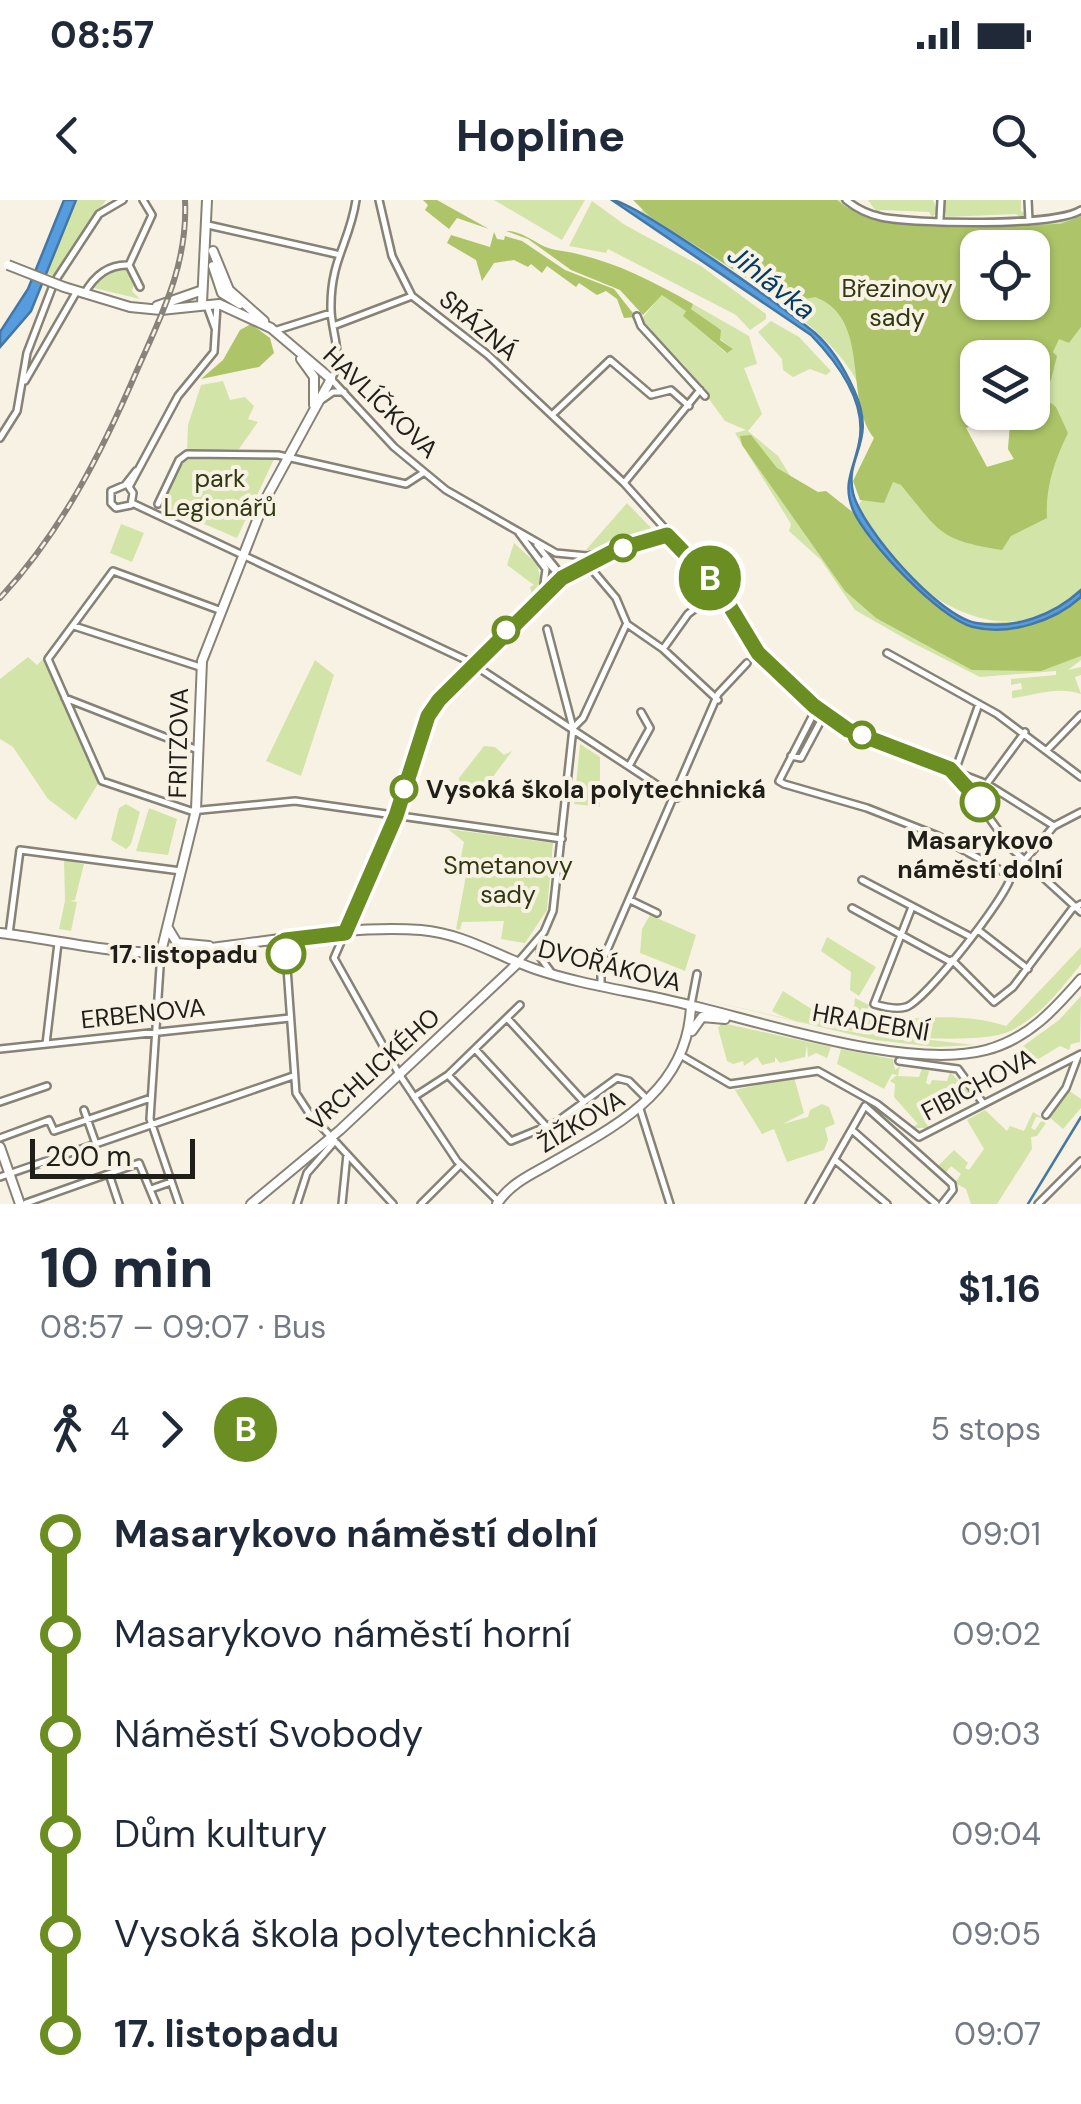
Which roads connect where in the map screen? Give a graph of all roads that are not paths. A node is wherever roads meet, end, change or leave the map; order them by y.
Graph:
1 (122, 200) edge
2 (142, 200) edge
3 (207, 200) edge
4 (356, 200) edge
5 (380, 200) edge
6 (941, 200) edge
7 (1028, 200) edge
8 (849, 201) edge
9 (1081, 210) edge
10 (940, 220) junction
11 (1029, 221) junction
12 (208, 227) junction
13 (212, 250) junction
14 (336, 254) junction
15 (4, 264) edge
16 (129, 265) junction
17 (57, 278) dead end
18 (140, 287) dead end
19 (52, 288) dead end
20 (202, 289) junction
21 (220, 289) junction
22 (81, 292) junction
23 (412, 296) junction
24 (211, 304) junction
25 (153, 308) junction
26 (249, 308) junction
27 (232, 310) junction
28 (331, 313) junction
29 (638, 316) dead end
30 (216, 320) junction
31 (333, 326) junction
32 (273, 330) junction
33 (216, 331) junction
34 (289, 344) junction
35 (332, 379) junction
36 (23, 384) junction
37 (345, 392) junction
38 (688, 406) junction
39 (314, 408) junction
40 (553, 414) junction
41 (0, 438) edge
42 (285, 458) junction
43 (424, 473) junction
44 (624, 483) junction
45 (127, 486) junction
46 (132, 503) junction
47 (158, 504) dead end
48 (667, 535) junction
49 (531, 543) junction
50 (616, 550) junction
51 (240, 554) junction
52 (594, 572) dead end
53 (561, 576) junction
54 (720, 590) junction
55 (539, 598) junction
56 (220, 610) junction
57 (626, 624) junction
58 (74, 626) junction
59 (548, 630) dead end
60 (663, 649) junction
61 (887, 653) dead end
62 (747, 662) dead end
63 (473, 664) junction
64 (200, 667) junction
65 (66, 698) junction
66 (718, 700) junction
67 (978, 703) junction
68 (816, 708) junction
69 (640, 712) dead end
70 (824, 715) junction
71 (1081, 715) edge
72 (573, 728) junction
73 (1025, 732) junction
74 (198, 750) junction
75 (1046, 750) junction
76 (791, 756) junction
77 (629, 766) junction
78 (955, 772) junction
79 (1081, 777) edge
80 (987, 784) junction
81 (977, 797) junction
82 (677, 798) junction
83 (196, 810) junction
84 (1081, 812) edge
85 (396, 816) junction
86 (1054, 826) junction
87 (562, 839) junction
88 (1023, 860) junction
89 (181, 872) junction
90 (1012, 876) junction
91 (862, 880) dead end
92 (629, 903) junction
93 (356, 907) junction
94 (912, 907) junction
95 (852, 908) dead end
96 (1079, 908) edge
97 (657, 913) dead end
98 (168, 924) junction
99 (978, 930) junction
100 (368, 932) junction
101 (544, 932) junction
102 (5, 933) edge
103 (345, 933) junction
104 (899, 934) junction
105 (971, 938) junction
106 (58, 940) junction
107 (285, 940) junction
108 (489, 946) junction
109 (214, 947) junction
110 (161, 952) junction
111 (951, 961) junction
112 (519, 962) junction
113 (1028, 969) junction
114 (554, 974) junction
115 (697, 974) dead end
116 (1081, 979) edge
117 (499, 981) junction
118 (601, 987) junction
119 (520, 1004) dead end
120 (691, 1006) junction
121 (290, 1018) junction
122 (507, 1018) junction
123 (765, 1023) junction
124 (156, 1032) junction
125 (46, 1044) junction
126 (476, 1048) junction
127 (0, 1049) edge
128 (683, 1051) junction
129 (1080, 1055) edge
130 (898, 1060) dead end
131 (399, 1074) junction
132 (448, 1075) junction
133 (293, 1076) junction
134 (47, 1086) dead end
135 (414, 1096) junction
136 (152, 1097) junction
137 (650, 1101) junction
138 (0, 1102) edge
139 (584, 1102) junction
140 (982, 1102) junction
141 (867, 1103) junction
142 (640, 1109) junction
143 (84, 1110) dead end
144 (1046, 1115) dead end
145 (88, 1119) junction
146 (151, 1125) junction
147 (547, 1127) junction
148 (852, 1130) junction
149 (0, 1138) edge
150 (333, 1138) junction
151 (96, 1144) junction
152 (0, 1147) edge
153 (347, 1154) junction
154 (835, 1160) junction
155 (1081, 1161) edge
156 (460, 1165) junction
157 (109, 1173) junction
158 (4, 1176) edge
159 (171, 1182) junction
160 (151, 1188) junction
161 (50, 1194) junction
162 (23, 1203) edge
163 (499, 1203) edge
164 (54, 1204) edge
165 (118, 1204) edge
166 (156, 1204) edge
167 (178, 1204) edge
168 (251, 1204) edge
169 (297, 1204) edge
170 (342, 1204) edge
171 (392, 1204) edge
172 (421, 1204) edge
173 (670, 1204) edge
174 (809, 1204) edge
175 (887, 1204) edge
176 (938, 1204) edge
177 (1038, 1204) edge

1 - 17 street
2 - 16 street
3 - 12 street, HAVLÍČKOVA
4 - 14 street
5 - 23 street, SRÁZNÁ
6 - 10 street
7 - 11 street
8 - 10 street
9 - 11 street
10 - 11 street
12 - 13 street, HAVLÍČKOVA
12 - 14 street
12 - 20 street, HAVLÍČKOVA
13 - 21 street, HAVLÍČKOVA
13 - 26 street, HAVLÍČKOVA
14 - 28 street
15 - 22 street, bridge
16 - 18 street
16 - 22 street
19 - 36 street
20 - 21 street
20 - 24 street, HAVLÍČKOVA
20 - 25 street
21 - 24 street, HAVLÍČKOVA
21 - 26 street, HAVLÍČKOVA
22 - 25 street
22 - 36 street
23 - 31 street
23 - 40 street, SRÁZNÁ
24 - 25 street
24 - 27 street, HAVLÍČKOVA
24 - 30 street
24 - 33 street
26 - 32 street, HAVLÍČKOVA
27 - 30 street
27 - 32 street, HAVLÍČKOVA
28 - 31 street
28 - 32 street
29 - 38 street
30 - 33 street
31 - 35 street
32 - 34 street, HAVLÍČKOVA
33 - 45 street
34 - 35 street, HAVLÍČKOVA
34 - 39 street
35 - 37 street, HAVLÍČKOVA
35 - 39 street, FRITZOVA
36 - 41 street
37 - 39 street
37 - 43 street, HAVLÍČKOVA
38 - 40 street
38 - 44 street
39 - 42 street, FRITZOVA
40 - 44 street, SRÁZNÁ
42 - 43 street
42 - 47 street
42 - 51 street, FRITZOVA
43 - 49 street, HAVLÍČKOVA
44 - 48 street, SRÁZNÁ
45 - 46 street
45 - 46 street
46 - 51 street
48 - 50 street
48 - 54 street, SRÁZNÁ
49 - 50 street
49 - 53 street, HAVLÍČKOVA
49 - 55 street, HAVLÍČKOVA
50 - 53 street
51 - 56 street, FRITZOVA
51 - 63 street
52 - 57 street
53 - 55 street
54 - 60 street
54 - 68 street, SRÁZNÁ
55 - 63 street
56 - 58 street
56 - 64 street, FRITZOVA
57 - 60 street
57 - 72 street
58 - 64 street
58 - 65 street
59 - 72 street
60 - 66 street
61 - 67 street
62 - 66 street
63 - 72 street
63 - 85 street
64 - 74 street, FRITZOVA
65 - 74 street
65 - 83 street
66 - 82 street
67 - 73 street
67 - 78 street
68 - 70 street, SRÁZNÁ
68 - 76 street
69 - 77 street
70 - 76 street
70 - 78 street, SRÁZNÁ
71 - 75 street
72 - 77 street
72 - 87 street
73 - 75 street
73 - 80 street
74 - 83 street, FRITZOVA
75 - 79 street
76 - 90 street
77 - 82 street
78 - 80 street, SRÁZNÁ
78 - 81 street
80 - 81 street
80 - 86 street, SRÁZNÁ
81 - 88 street
82 - 92 street
83 - 85 street
83 - 89 street, FRITZOVA
84 - 86 street
85 - 87 street
85 - 93 street
86 - 88 street
87 - 101 street
88 - 90 street
88 - 96 street
89 - 98 street, FRITZOVA
89 - 102 street
90 - 99 street
91 - 94 street
92 - 97 street
92 - 118 street
93 - 100 street
93 - 103 street
94 - 104 street
94 - 105 street
95 - 104 street
96 - 113 street
98 - 109 street
98 - 110 street, FRITZOVA
99 - 105 street
99 - 113 street
100 - 103 street, DVOŘÁKOVA
100 - 108 street, DVOŘÁKOVA
101 - 112 street
101 - 114 street
102 - 106 street, DVOŘÁKOVA
103 - 107 street, DVOŘÁKOVA
103 - 131 street
104 - 111 street
104 - 111 street
105 - 111 street
106 - 110 street, DVOŘÁKOVA
106 - 125 street
107 - 109 street, DVOŘÁKOVA
107 - 121 street
108 - 112 street, DVOŘÁKOVA
108 - 117 street
109 - 110 street, DVOŘÁKOVA
110 - 124 street
111 - 113 street
112 - 114 street, DVOŘÁKOVA
112 - 117 street, VRCHLICKÉHO
114 - 118 street, DVOŘÁKOVA
115 - 120 street
116 - 123 street, HRADEBNÍ
117 - 131 street, VRCHLICKÉHO
118 - 120 street, DVOŘÁKOVA
119 - 122 street
120 - 123 street, HRADEBNÍ
120 - 128 street, ŽIŽKOVA
121 - 124 street, ERBENOVA
121 - 133 street
122 - 126 street
122 - 139 street
123 - 128 street
124 - 125 street, ERBENOVA
124 - 136 street
125 - 127 street, ERBENOVA
126 - 132 street
126 - 147 street
128 - 137 street, ŽIŽKOVA
128 - 141 street, FIBICHOVA
129 - 140 street, FIBICHOVA
129 - 144 street
130 - 140 street
131 - 135 street
131 - 150 street, VRCHLICKÉHO
132 - 135 street
132 - 147 street
133 - 146 street
133 - 150 street
134 - 138 street
135 - 156 street
136 - 145 street
136 - 146 street
137 - 139 street
137 - 142 street, ŽIŽKOVA
139 - 147 street
140 - 141 street, FIBICHOVA
141 - 148 street
141 - 176 street
142 - 163 street, ŽIŽKOVA
142 - 173 street
143 - 145 street
145 - 149 street
145 - 151 street
146 - 151 street
146 - 159 street
148 - 154 street
148 - 176 street
150 - 153 street
150 - 168 street, VRCHLICKÉHO
150 - 169 street
151 - 158 street
152 - 158 street
153 - 170 street
153 - 171 street
154 - 174 street
154 - 175 street
155 - 177 street
156 - 163 street
156 - 172 street
157 - 160 street
157 - 161 street
157 - 165 street
158 - 162 street
159 - 160 street
159 - 167 street
160 - 166 street
161 - 162 street
161 - 164 street

